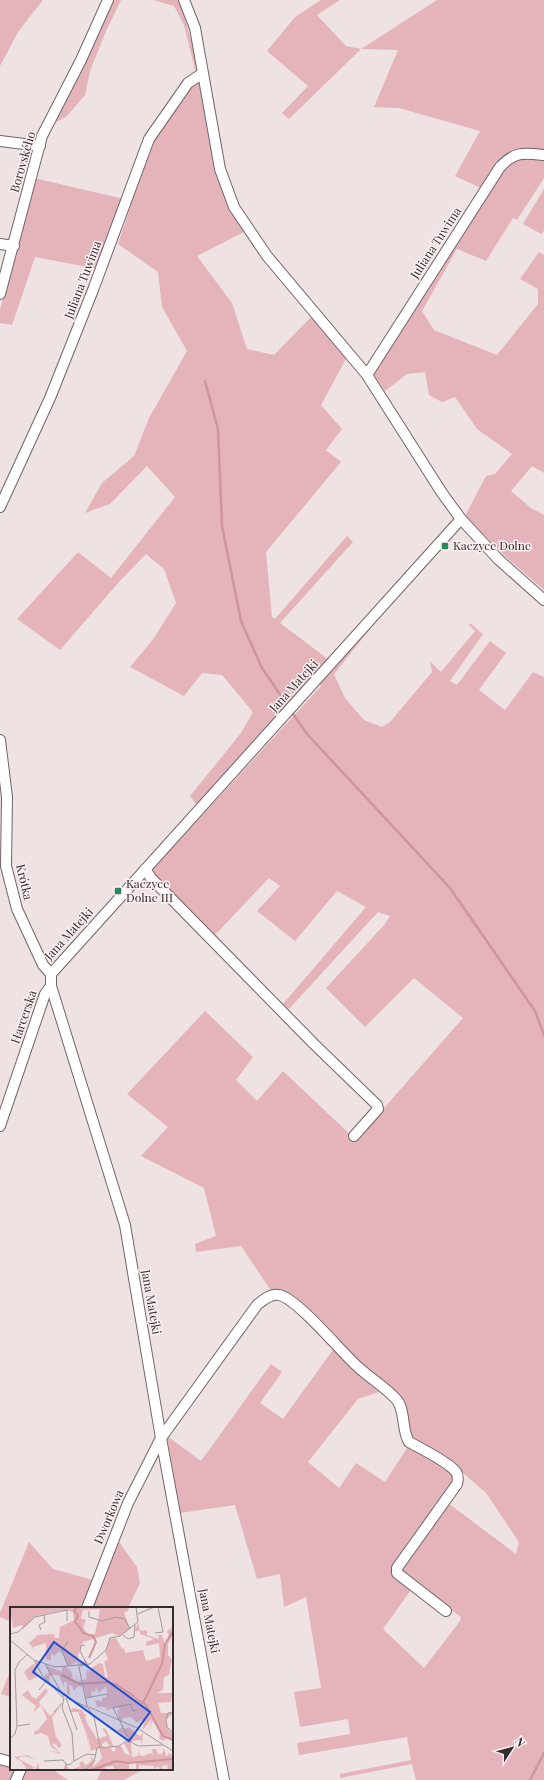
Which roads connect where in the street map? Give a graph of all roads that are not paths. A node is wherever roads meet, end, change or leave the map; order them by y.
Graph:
1 (108, 0) edge
2 (184, 0) edge
3 (203, 73) junction
4 (0, 141) edge
5 (40, 146) junction
6 (544, 155) edge
7 (0, 244) edge
8 (14, 246) junction
9 (0, 294) edge
10 (367, 375) junction
11 (0, 507) edge
12 (461, 519) junction
13 (544, 600) edge
14 (0, 740) edge
15 (145, 869) junction
16 (51, 974) junction
17 (51, 986) junction
18 (0, 1126) edge
19 (354, 1136) dead end
20 (161, 1438) junction
21 (87, 1607) edge
22 (446, 1611) dead end
23 (0, 1759) edge
24 (10, 1762) edge
25 (21, 1770) edge
26 (16, 1780) edge
27 (224, 1780) edge

1 - 5 street, Borovského
2 - 3 street
3 - 10 street
3 - 11 street, Juliana Tuwima
4 - 5 street
5 - 8 street, Borovského
6 - 10 street, Juliana Tuwima
7 - 8 street
8 - 9 street, Borovského
10 - 12 street
12 - 13 street
12 - 15 street, Jana Matejki
14 - 16 street, Krótka
15 - 16 street, Jana Matejki
15 - 19 street
16 - 17 street, Jana Matejki
17 - 18 street, Harcerska
17 - 20 street, Jana Matejki
20 - 21 street, Dworkowa
20 - 22 street, Dworkowa
20 - 27 street, Jana Matejki
23 - 24 street
25 - 26 street

